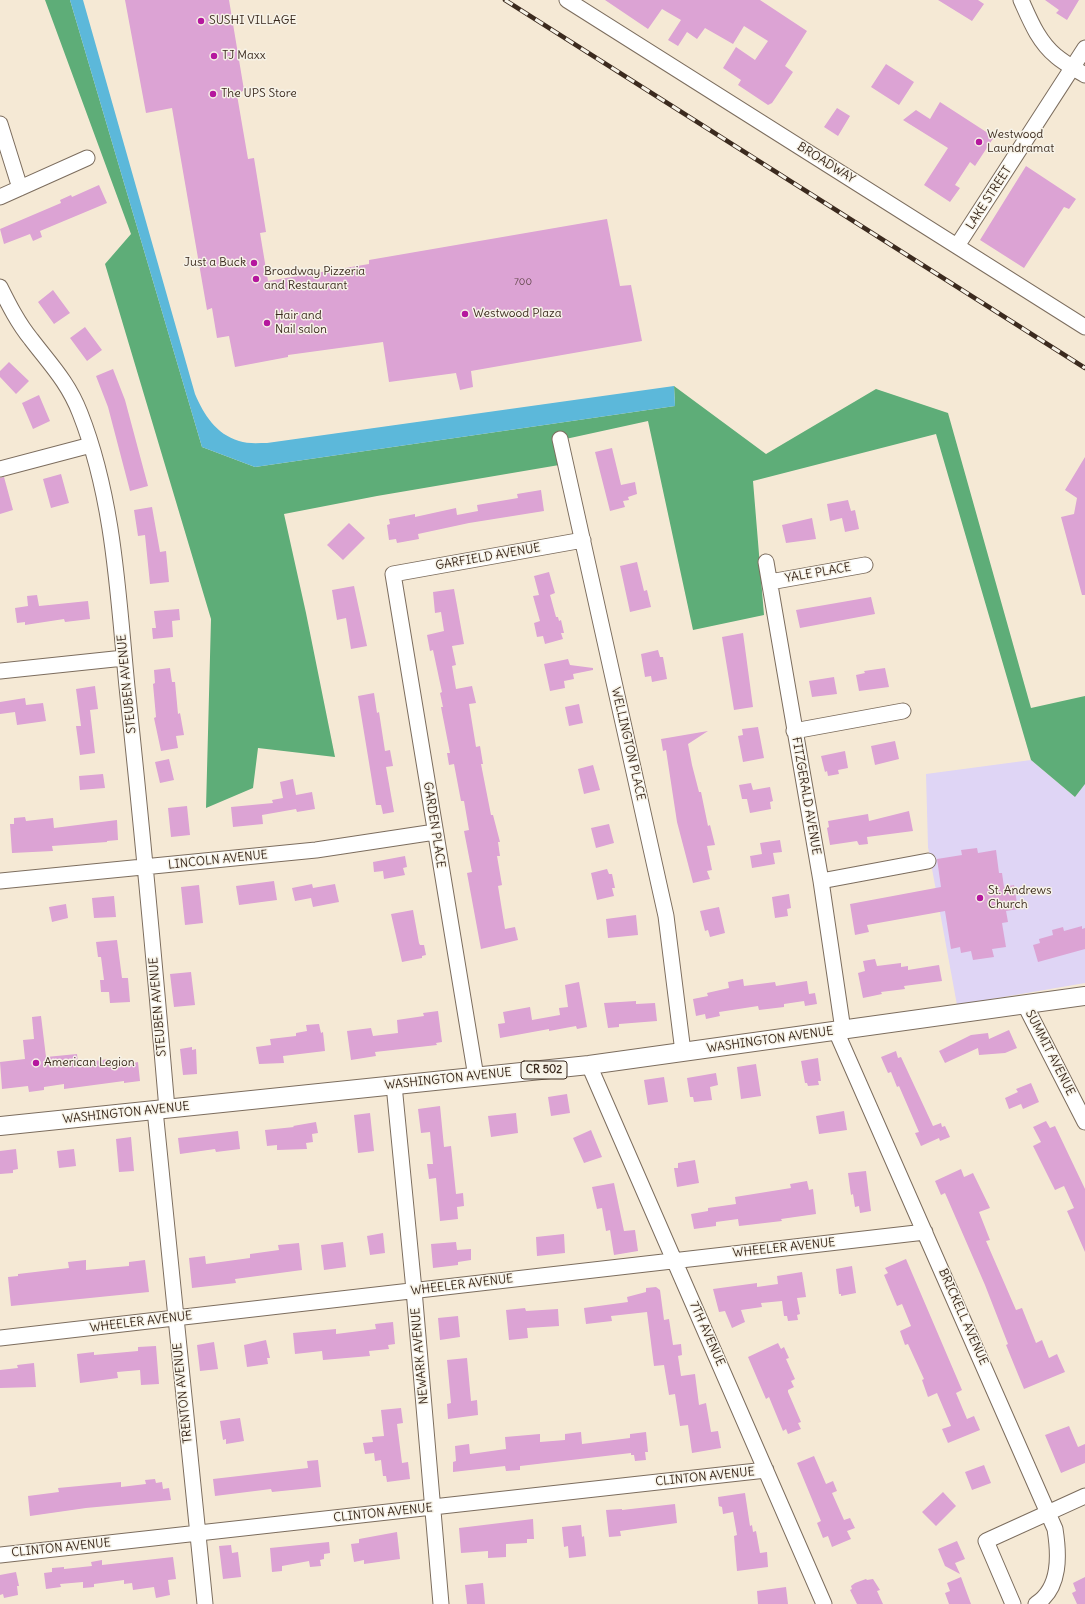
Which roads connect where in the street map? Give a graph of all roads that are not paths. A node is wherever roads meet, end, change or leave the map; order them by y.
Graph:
1 (567, 0) edge
2 (1021, 0) edge
3 (1085, 48) edge
4 (1079, 71) edge
5 (0, 124) edge
6 (87, 158) dead end
7 (20, 188) junction
8 (0, 197) edge
9 (957, 246) junction
10 (0, 287) edge
11 (1085, 327) edge
12 (560, 439) dead end
13 (91, 445) junction
14 (0, 469) edge
15 (582, 540) junction
16 (766, 562) dead end
17 (865, 565) dead end
18 (393, 574) joint
19 (770, 582) junction
20 (124, 658) junction
21 (0, 671) edge
22 (903, 711) dead end
23 (794, 731) junction
24 (435, 832) junction
25 (928, 861) dead end
26 (146, 867) junction
27 (0, 881) edge
28 (821, 881) junction
29 (1085, 996) edge
30 (1025, 1005) junction
31 (839, 1031) junction
32 (683, 1052) junction
33 (589, 1065) junction
34 (476, 1077) junction
35 (394, 1085) junction
36 (161, 1109) junction
37 (1085, 1122) edge
38 (0, 1126) edge
39 (925, 1232) junction
40 (674, 1261) junction
41 (414, 1290) junction
42 (176, 1318) junction
43 (0, 1338) edge
44 (766, 1470) junction
45 (1085, 1496) edge
46 (433, 1507) junction
47 (1049, 1512) junction
48 (198, 1533) junction
49 (0, 1555) edge
50 (205, 1604) edge
51 (441, 1604) edge
52 (824, 1604) edge
53 (1013, 1604) edge
54 (1036, 1604) edge

1 - 9 street, BROADWAY
2 - 4 street
3 - 4 street, LAKE STREET
4 - 9 street, LAKE STREET
5 - 7 street
6 - 7 street
7 - 8 street
9 - 11 street, BROADWAY
10 - 13 street, STEUBEN AVENUE
12 - 15 street, WELLINGTON PLACE
13 - 14 street
13 - 20 street, STEUBEN AVENUE
15 - 18 street, GARFIELD AVENUE
15 - 32 street, WELLINGTON PLACE
16 - 19 street, FITZGERALD AVENUE
17 - 19 street, YALE PLACE
18 - 24 street, GARDEN PLACE
19 - 23 street, FITZGERALD AVENUE
20 - 21 street
20 - 26 street, STEUBEN AVENUE
22 - 23 street
23 - 28 street, FITZGERALD AVENUE
24 - 26 street, LINCOLN AVENUE
24 - 34 street, GARDEN PLACE
25 - 28 street
26 - 27 street, LINCOLN AVENUE
26 - 36 street, STEUBEN AVENUE
28 - 31 street, FITZGERALD AVENUE
29 - 30 main road, WASHINGTON AVENUE / CR 502
30 - 31 main road, WASHINGTON AVENUE / CR 502
30 - 37 street, SUMMIT AVENUE
31 - 32 main road, WASHINGTON AVENUE / CR 502
31 - 39 street, BRICKELL AVENUE
32 - 33 main road, WASHINGTON AVENUE / CR 502
33 - 34 main road, WASHINGTON AVENUE / CR 502
33 - 40 street, 7TH AVENUE
34 - 35 main road, WASHINGTON AVENUE / CR 502
35 - 36 main road, WASHINGTON AVENUE / CR 502
35 - 41 street, NEWARK AVENUE
36 - 38 main road, WASHINGTON AVENUE / CR 502
36 - 42 street, TRENTON AVENUE
39 - 40 street, WHEELER AVENUE
39 - 47 street, BRICKELL AVENUE
40 - 41 street, WHEELER AVENUE
40 - 44 street, 7TH AVENUE
41 - 42 street, WHEELER AVENUE
41 - 46 street, NEWARK AVENUE
42 - 43 street, WHEELER AVENUE
42 - 48 street, TRENTON AVENUE
44 - 46 street, CLINTON AVENUE
44 - 52 street, 7TH AVENUE
45 - 47 street
46 - 48 street, CLINTON AVENUE
46 - 51 street, NEWARK AVENUE
47 - 53 street
47 - 54 street, BRICKELL AVENUE
48 - 49 street, CLINTON AVENUE
48 - 50 street, TRENTON AVENUE

